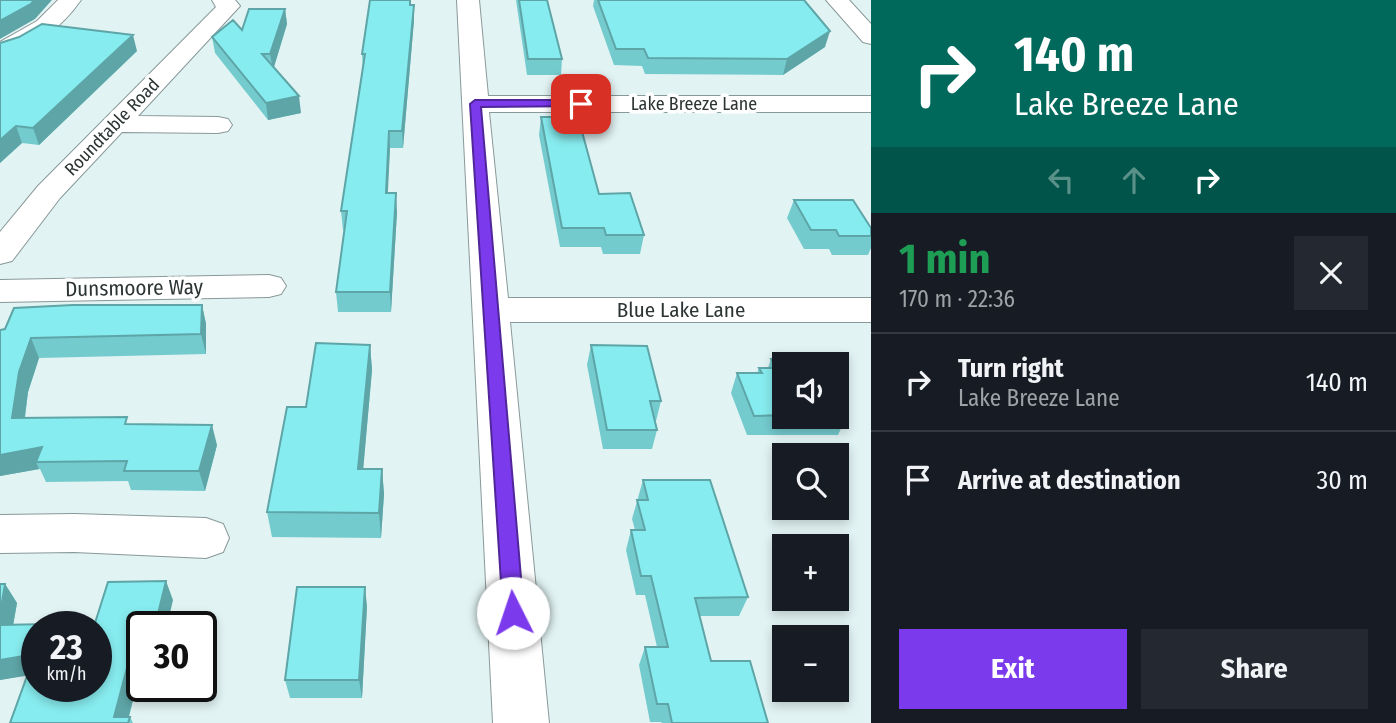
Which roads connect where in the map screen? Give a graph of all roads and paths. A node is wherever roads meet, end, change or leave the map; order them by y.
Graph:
1 (70, 0) edge
2 (468, 0) edge
3 (837, 0) edge
4 (226, 3) edge
5 (871, 37) edge
6 (0, 52) edge
7 (475, 104) junction
8 (871, 104) edge
9 (114, 124) junction
10 (218, 125) dead end
11 (0, 254) edge
12 (268, 286) dead end
13 (0, 291) edge
14 (491, 310) junction
15 (871, 310) edge
16 (0, 534) edge
17 (206, 538) dead end
18 (522, 723) edge

1 - 6 street
2 - 7 street
3 - 5 street
4 - 9 street, Roundtable Road
7 - 8 street, Lake Breeze Lane
7 - 14 street
9 - 10 street
9 - 11 street, Roundtable Road
12 - 13 street, Dunsmoore Way
14 - 15 street, Blue Lake Lane
14 - 18 street
16 - 17 street

